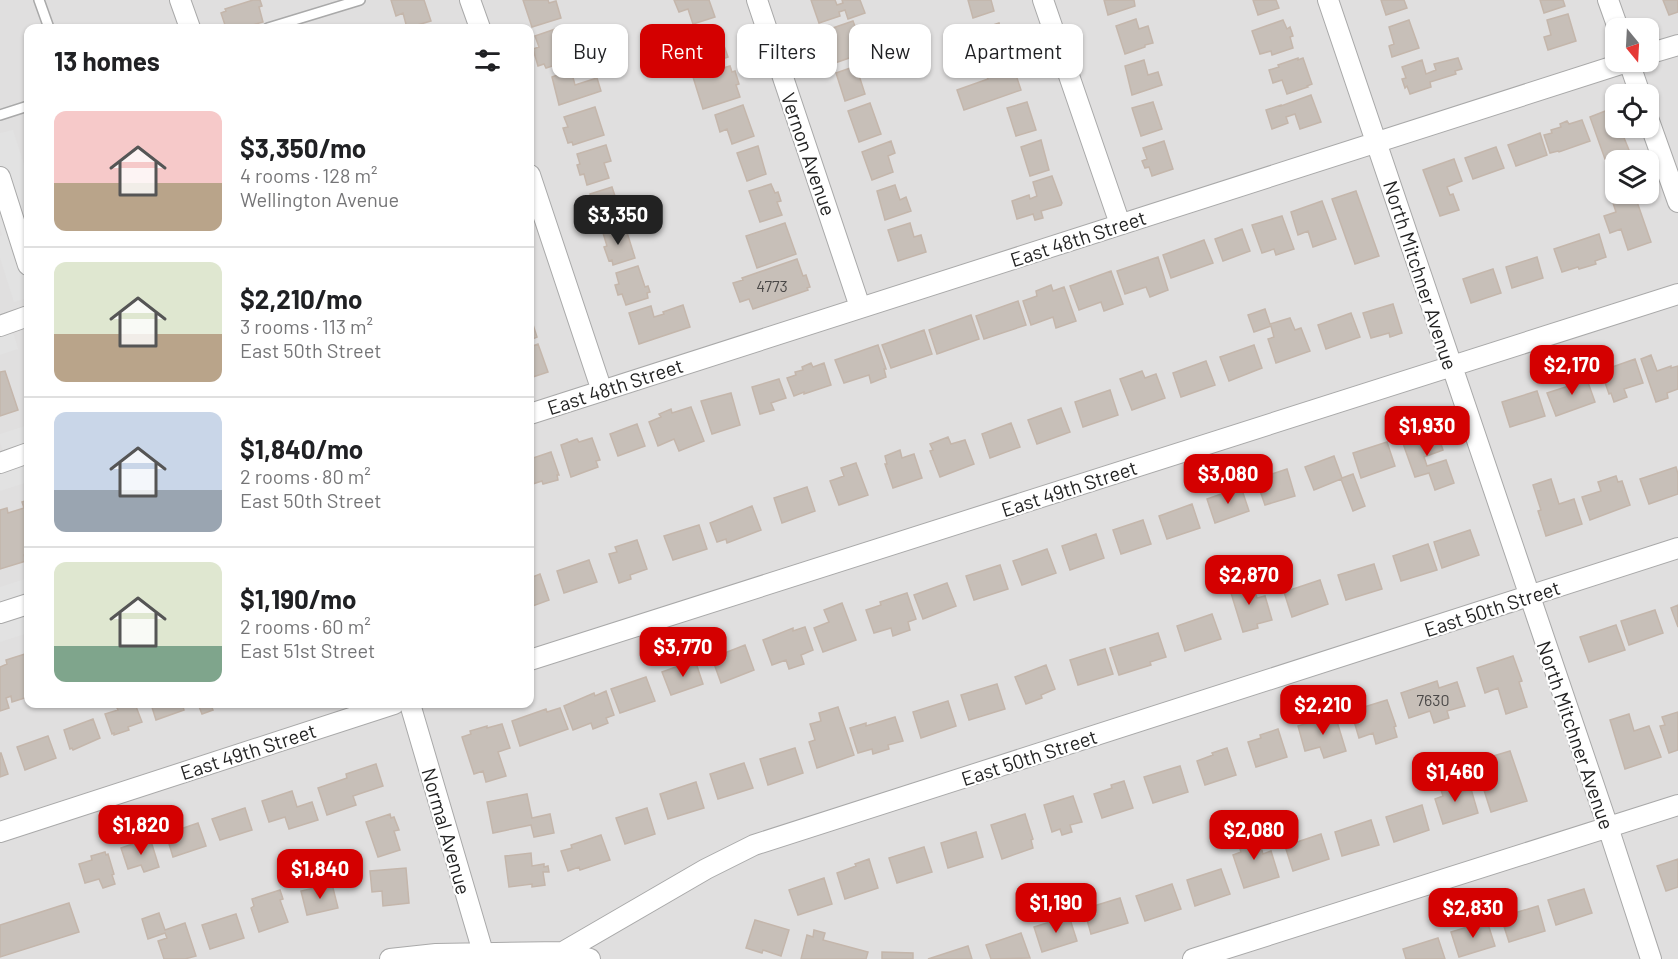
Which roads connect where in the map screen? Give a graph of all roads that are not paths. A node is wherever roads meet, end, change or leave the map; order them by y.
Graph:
1 (39, 0) edge
2 (180, 0) edge
3 (322, 0) edge
4 (360, 0) edge
5 (470, 0) edge
6 (757, 0) edge
7 (1043, 0) edge
8 (1328, 0) edge
9 (1608, 0) edge
10 (325, 11) junction
11 (1614, 18) edge
12 (48, 24) edge
13 (189, 24) edge
14 (281, 24) edge
15 (479, 24) edge
16 (1678, 45) edge
17 (1659, 51) edge
18 (1605, 69) edge
19 (24, 107) edge
20 (0, 115) edge
21 (1655, 138) edge
22 (1377, 141) junction
23 (0, 177) edge
24 (534, 187) edge
25 (1678, 202) edge
26 (5, 212) edge
27 (1120, 224) junction
28 (24, 256) edge
29 (1678, 294) edge
30 (860, 307) junction
31 (24, 317) edge
32 (0, 326) edge
33 (1451, 367) junction
34 (603, 391) junction
35 (534, 413) edge
36 (24, 454) edge
37 (0, 463) edge
38 (1678, 548) edge
39 (1529, 596) junction
40 (24, 605) edge
41 (0, 613) edge
42 (534, 659) edge
43 (382, 708) edge
44 (411, 708) edge
45 (1678, 805) edge
46 (1608, 827) junction
47 (0, 832) edge
48 (563, 952) junction
49 (484, 956) edge
50 (390, 959) edge
51 (590, 959) edge
52 (1193, 959) edge
53 (1650, 959) edge

1 - 12 lane
2 - 13 street
3 - 10 lane
4 - 10 lane
5 - 15 street
6 - 30 street, Vernon Avenue
7 - 27 street
8 - 22 street, North Mitchner Avenue
9 - 11 street
10 - 14 lane
16 - 17 street
18 - 22 street, East 48th Street
19 - 20 lane
21 - 25 street
22 - 27 street, East 48th Street
22 - 33 street, North Mitchner Avenue
23 - 26 street
24 - 34 street
26 - 28 street
27 - 30 street, East 48th Street
29 - 33 street, East 49th Street
30 - 34 street, East 48th Street
31 - 32 street
33 - 39 street, North Mitchner Avenue
33 - 42 street, East 49th Street
34 - 35 street, East 48th Street
36 - 37 street
38 - 39 street, East 50th Street
39 - 46 street, North Mitchner Avenue
39 - 48 street, East 50th Street
40 - 41 street
43 - 47 street, East 49th Street
44 - 49 street, Normal Avenue
45 - 46 street
46 - 52 street
46 - 53 street, North Mitchner Avenue
48 - 49 street, East 50th Street
48 - 51 street
49 - 50 street, East 50th Street

